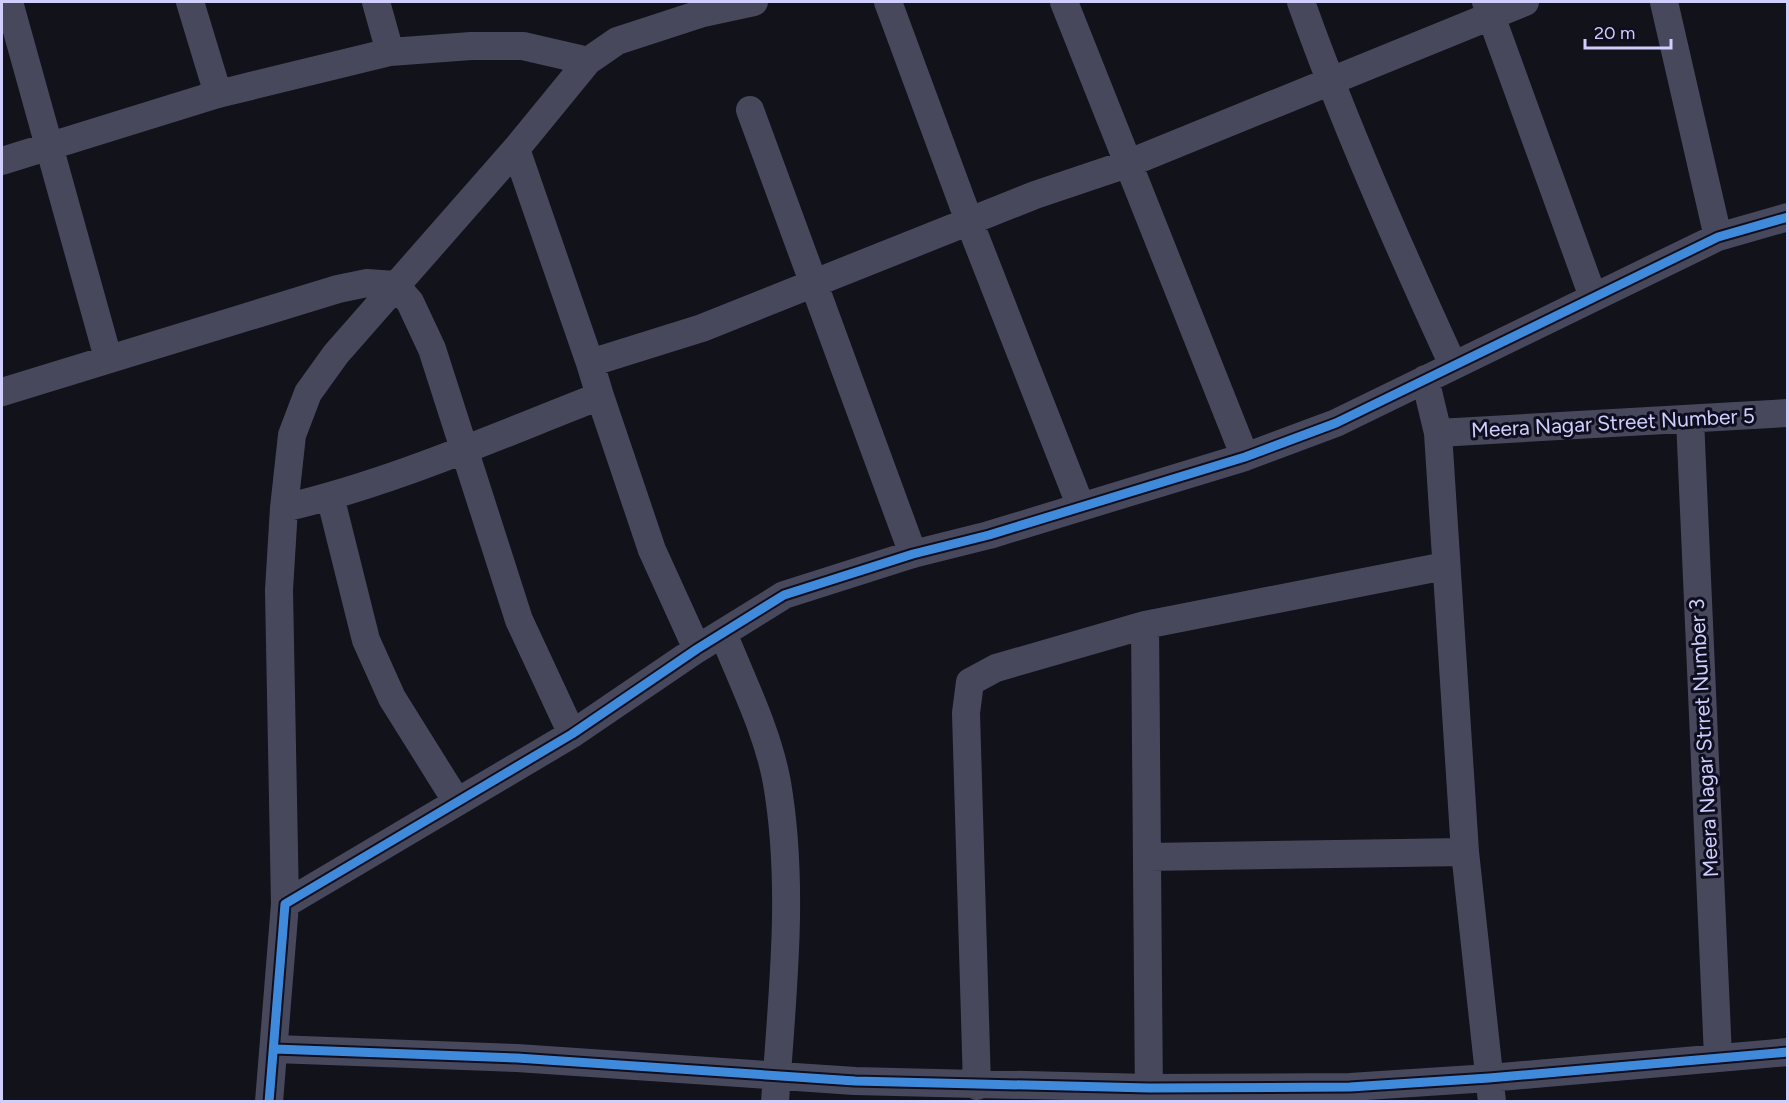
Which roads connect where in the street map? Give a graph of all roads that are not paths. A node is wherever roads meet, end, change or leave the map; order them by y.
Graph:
1 (9, 2) edge
2 (190, 2) edge
3 (376, 2) edge
4 (754, 2) edge
5 (888, 2) edge
6 (1064, 2) edge
7 (1301, 2) edge
8 (1525, 2) edge
9 (1664, 2) edge
10 (700, 7) edge
11 (1489, 8) edge
12 (390, 52) junction
13 (588, 61) junction
14 (1329, 80) junction
15 (218, 94) junction
16 (750, 110) dead end
17 (50, 146) junction
18 (516, 149) junction
19 (2, 161) edge
20 (1127, 164) junction
21 (1788, 217) edge
22 (969, 221) junction
23 (1718, 237) junction
24 (812, 283) junction
25 (395, 285) junction
26 (1593, 297) junction
27 (108, 358) junction
28 (590, 363) junction
29 (1453, 364) junction
30 (1425, 379) junction
31 (2, 392) edge
32 (600, 396) junction
33 (1788, 413) edge
34 (1690, 419) junction
35 (1438, 433) junction
36 (462, 449) junction
37 (1245, 457) junction
38 (330, 496) junction
39 (1081, 507) junction
40 (284, 508) junction
41 (913, 554) junction
42 (1445, 566) junction
43 (1145, 625) junction
44 (723, 633) junction
45 (697, 648) junction
46 (572, 734) junction
47 (457, 802) junction
48 (1466, 852) junction
49 (1147, 857) junction
50 (285, 904) junction
51 (275, 1049) junction
52 (1788, 1052) edge
53 (1718, 1057) junction
54 (977, 1086) junction
55 (776, 1088) edge
56 (1490, 1090) edge
57 (1149, 1095) edge
58 (269, 1101) edge

1 - 17 street
2 - 15 street
3 - 12 street
4 - 10 street
5 - 22 street
6 - 20 street
7 - 14 street
8 - 11 street
9 - 23 street
10 - 13 street
11 - 14 street
11 - 26 street
12 - 13 street
12 - 15 street
13 - 18 street
14 - 20 street
14 - 29 street
15 - 17 street
16 - 24 street
17 - 19 street
17 - 27 street
18 - 25 street
18 - 28 street
20 - 22 street
20 - 37 street
21 - 23 street
22 - 24 street
22 - 39 street
23 - 26 street
24 - 28 street
24 - 41 street
25 - 27 street
25 - 36 street
25 - 40 street
26 - 29 street
27 - 31 street
28 - 32 street
29 - 30 street
30 - 35 street
30 - 37 street
32 - 36 street
32 - 45 street
33 - 34 street, Meera Nagar Street Number 5
34 - 35 street, Meera Nagar Street Number 5
34 - 53 street, Meera Nagar Strret Number 3
35 - 42 street
36 - 38 street
36 - 46 street
37 - 39 street
38 - 40 street
38 - 47 street
39 - 41 street
40 - 50 street
41 - 44 street
42 - 43 street
42 - 48 street
43 - 49 street
43 - 54 street
44 - 45 street
44 - 55 street
45 - 46 street
46 - 47 street
47 - 50 street
48 - 49 street
48 - 56 street
49 - 57 street
50 - 51 street
51 - 55 street
51 - 58 street
52 - 53 street
53 - 56 street
54 - 55 street
54 - 57 street
56 - 57 street

